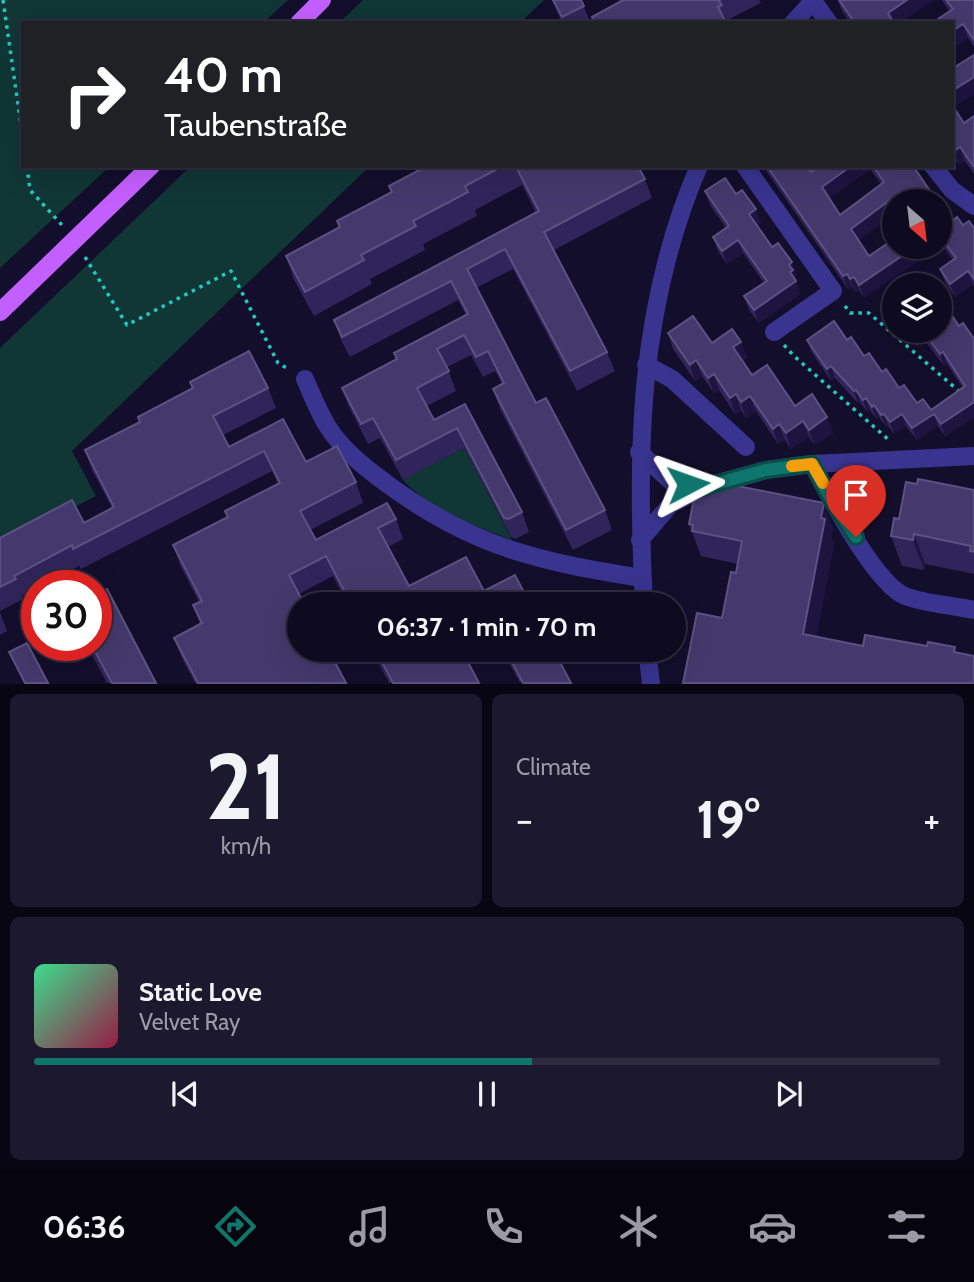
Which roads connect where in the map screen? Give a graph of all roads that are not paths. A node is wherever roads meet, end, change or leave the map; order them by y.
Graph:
1 (322, 0) edge
2 (814, 1) edge
3 (301, 21) edge
4 (795, 21) edge
5 (828, 21) edge
6 (148, 168) edge
7 (698, 168) edge
8 (746, 168) edge
9 (935, 168) edge
10 (974, 206) edge
11 (0, 312) edge
12 (774, 332) road end
13 (646, 365) junction
14 (305, 379) road end
15 (746, 447) dead end
16 (639, 453) junction
17 (974, 456) edge
18 (812, 464) junction
19 (704, 487) junction
20 (640, 540) junction
21 (642, 578) junction
22 (643, 592) edge
23 (974, 610) edge
24 (648, 662) edge
25 (651, 684) edge

1 - 3 main road
2 - 4 street
2 - 5 street
6 - 11 main road
7 - 13 street
8 - 12 street
9 - 10 street
13 - 15 street
13 - 16 street
14 - 21 street
16 - 19 street
16 - 20 street
17 - 18 street
18 - 19 street
18 - 23 street
19 - 20 street
20 - 21 street
21 - 22 street
24 - 25 street

